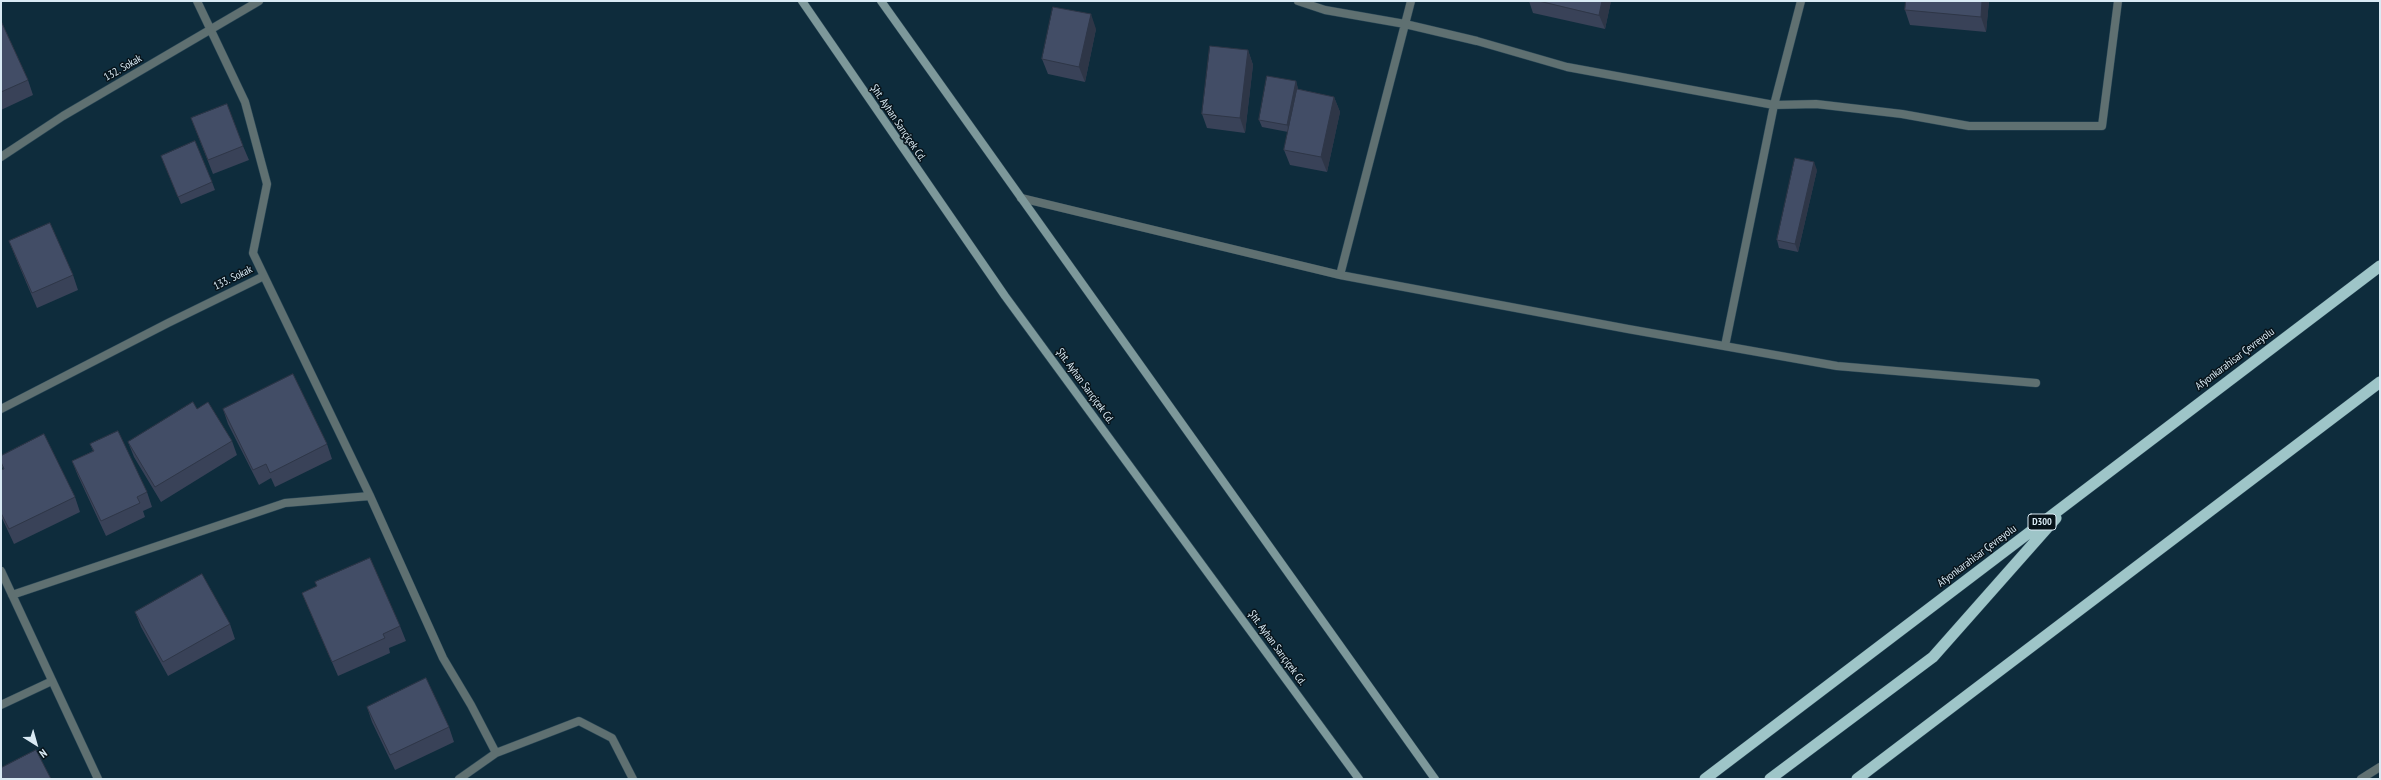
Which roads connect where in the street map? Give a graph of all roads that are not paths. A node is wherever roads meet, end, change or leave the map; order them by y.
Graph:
1 (197, 1) edge
2 (259, 1) edge
3 (802, 1) edge
4 (881, 1) edge
5 (1298, 1) edge
6 (1411, 1) edge
7 (1801, 1) edge
8 (2118, 1) edge
9 (1405, 24) junction
10 (211, 29) junction
11 (1774, 105) junction
12 (1, 157) edge
13 (1021, 198) junction
14 (2380, 266) edge
15 (1340, 275) junction
16 (264, 276) junction
17 (1725, 346) junction
18 (2380, 382) edge
19 (2036, 384) dead end
20 (1, 409) edge
21 (370, 496) junction
22 (2072, 500) junction
23 (1, 571) edge
24 (12, 595) junction
25 (52, 680) junction
26 (1, 705) edge
27 (496, 753) junction
28 (2380, 767) edge
29 (98, 779) edge
30 (459, 779) edge
31 (633, 779) edge
32 (1360, 779) edge
33 (1435, 779) edge
34 (1705, 779) edge
35 (1770, 779) edge
36 (1858, 779) edge
37 (2361, 779) edge

1 - 10 street, 133. Sokak
2 - 10 street, 132. Sokak
3 - 32 main road, Şht. Ayhan Sarıçiçek Cd.
4 - 13 main road
5 - 9 street
6 - 9 street
7 - 11 street
8 - 11 street
9 - 11 street
9 - 15 street
10 - 12 street, 132. Sokak
10 - 16 street, 133. Sokak
11 - 17 street
13 - 15 street
13 - 33 main road
14 - 22 highway, Afyonkarahisar Çevreyolu / D300
15 - 17 street
16 - 20 street, 133. Sokak
16 - 21 street
17 - 19 street
18 - 36 highway
21 - 24 street
21 - 27 street
22 - 34 highway, Afyonkarahisar Çevreyolu / D300
22 - 35 highway
23 - 24 street
24 - 25 street
25 - 26 street
25 - 29 street
27 - 30 street
27 - 31 street
28 - 37 street

